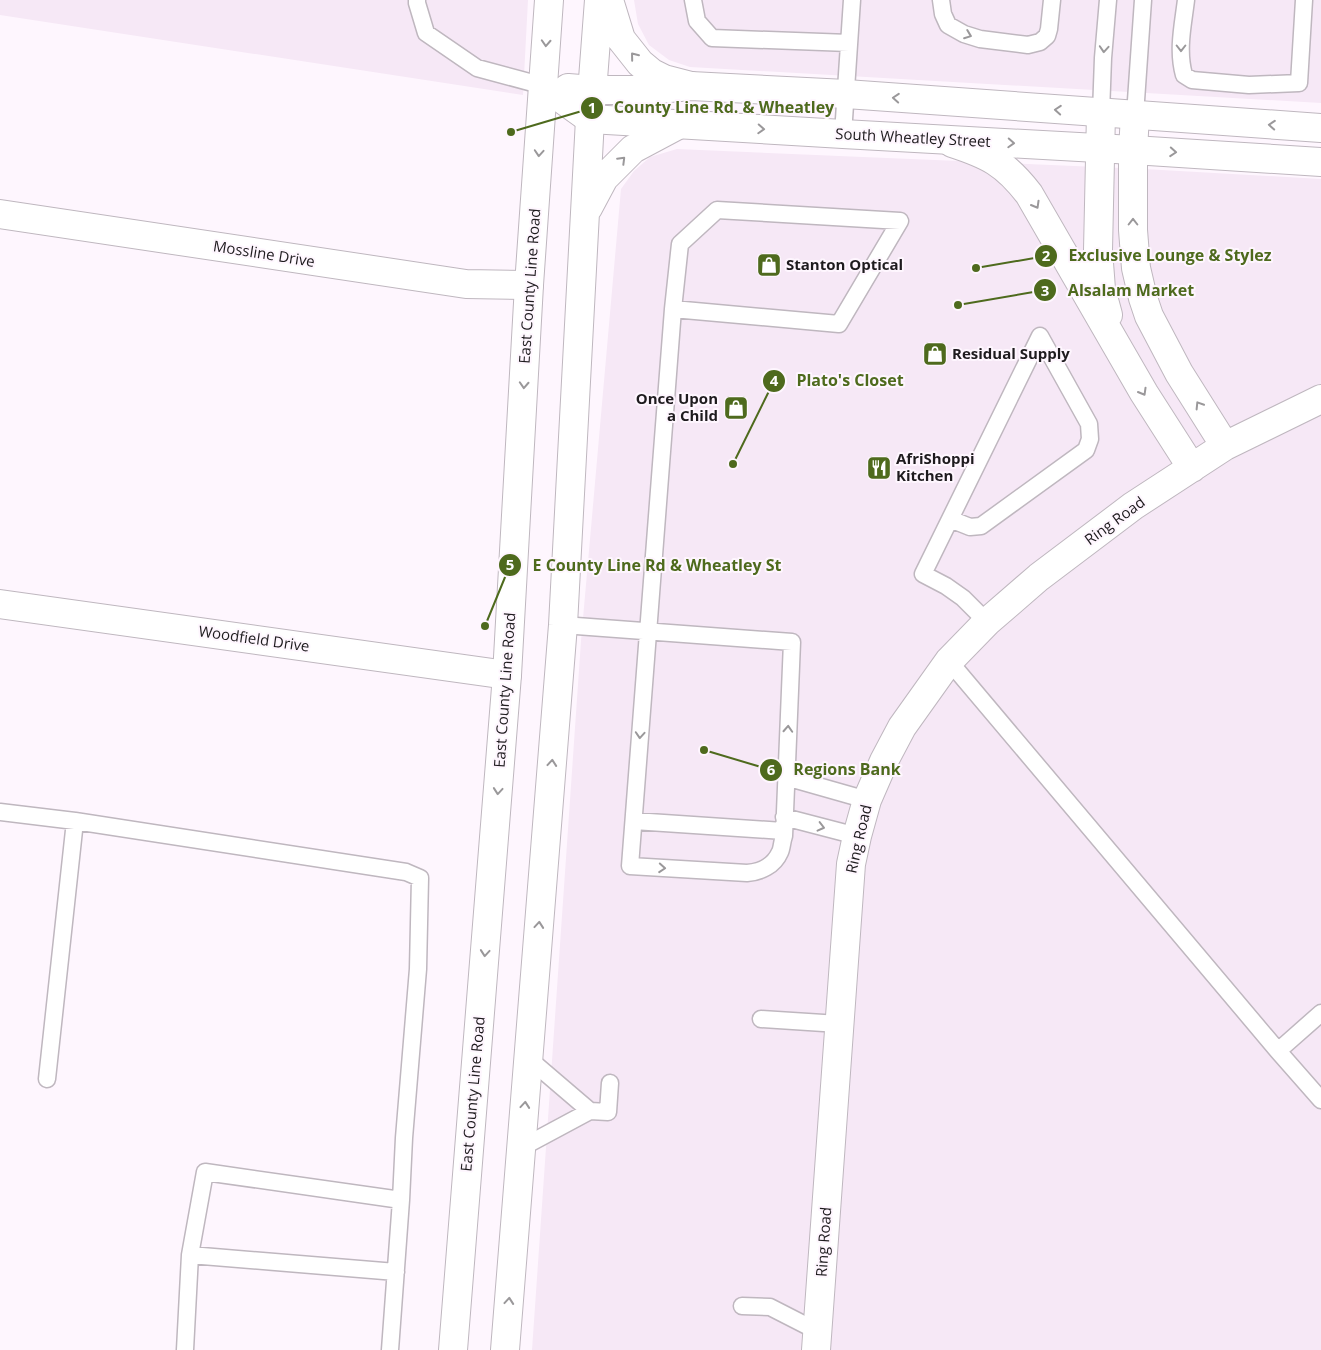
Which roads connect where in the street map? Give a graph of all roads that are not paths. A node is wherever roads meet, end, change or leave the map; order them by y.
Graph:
1 (417, 0) edge
2 (549, 0) edge
3 (599, 0) edge
4 (609, 0) edge
5 (693, 0) edge
6 (852, 0) edge
7 (941, 0) edge
8 (1052, 0) edge
9 (1108, 0) edge
10 (1143, 0) edge
11 (1186, 0) edge
12 (1304, 0) edge
13 (849, 43) junction
14 (544, 86) junction
15 (691, 86) junction
16 (593, 90) junction
17 (846, 94) junction
18 (1101, 113) junction
19 (1135, 115) junction
20 (590, 119) junction
21 (680, 124) junction
22 (1321, 128) edge
23 (843, 134) junction
24 (942, 140) junction
25 (1101, 148) junction
26 (1133, 150) junction
27 (1321, 162) edge
28 (0, 214) edge
29 (585, 214) junction
30 (529, 286) junction
31 (673, 309) junction
32 (1126, 362) junction
33 (1321, 399) edge
34 (1225, 446) junction
35 (1192, 468) junction
36 (950, 519) junction
37 (0, 604) edge
38 (987, 622) junction
39 (563, 625) junction
40 (648, 632) junction
41 (948, 661) junction
42 (507, 675) junction
43 (786, 777) junction
44 (867, 800) junction
45 (0, 812) edge
46 (76, 821) junction
47 (634, 821) junction
48 (784, 824) junction
49 (857, 836) junction
50 (1321, 1013) edge
51 (761, 1019) dead end
52 (839, 1024) junction
53 (1278, 1051) junction
54 (528, 1058) junction
55 (47, 1079) dead end
56 (610, 1082) dead end
57 (1321, 1100) edge
58 (590, 1111) junction
59 (521, 1148) junction
60 (401, 1200) junction
61 (190, 1255) junction
62 (396, 1272) junction
63 (742, 1306) dead end
64 (817, 1341) edge
65 (510, 1345) edge
66 (185, 1350) edge
67 (390, 1350) edge
68 (453, 1350) edge

1 - 14 lane
2 -> 14 street, East County Line Road
3 - 16 street
15 -> 4 street
5 - 13 lane
6 - 13 lane
7 -> 8 lane
9 -> 18 lane
10 - 19 lane
11 -> 12 lane
13 - 17 lane
14 - 16 street
14 - 20 street
14 -> 30 street, East County Line Road
15 - 16 street
15 - 17 street
16 - 20 street
18 -> 17 street
17 - 23 lane
18 - 19 street
18 - 25 street
22 -> 19 street
19 - 26 street
20 - 21 street, South Wheatley Street
20 - 29 street
21 -> 23 street, South Wheatley Street
29 -> 21 street
23 - 24 street, South Wheatley Street
24 -> 25 street, South Wheatley Street
24 -> 32 street
25 - 26 street, South Wheatley Street
25 - 32 street
26 -> 27 street, South Wheatley Street
34 -> 26 street
28 - 30 street, Mossline Drive
29 - 39 street
30 -> 42 street, East County Line Road
31 - 31 lane
31 - 40 lane
32 -> 35 street
33 - 34 street, Ring Road
34 - 35 street, Ring Road
35 - 38 street, Ring Road
36 - 36 lane
36 - 38 lane
37 - 42 street, Woodfield Drive
38 - 41 street, Ring Road
39 - 40 lane
54 -> 39 street
43 -> 40 lane
40 -> 47 lane
41 - 44 street, Ring Road
41 - 53 lane
42 -> 68 street, East County Line Road
43 - 44 lane
43 - 48 lane
44 - 49 street, Ring Road
45 - 46 lane
46 - 55 lane
46 - 60 lane
47 - 48 lane
47 -> 48 lane
48 -> 49 lane
49 - 52 street, Ring Road
50 - 53 lane
51 - 52 lane
52 - 64 street, Ring Road
53 - 57 lane
54 - 58 lane
59 -> 54 street
56 - 58 lane
58 - 59 lane
65 -> 59 street
60 - 61 lane
60 - 62 lane
61 - 62 lane
61 - 66 lane
62 - 67 lane
63 - 64 lane

